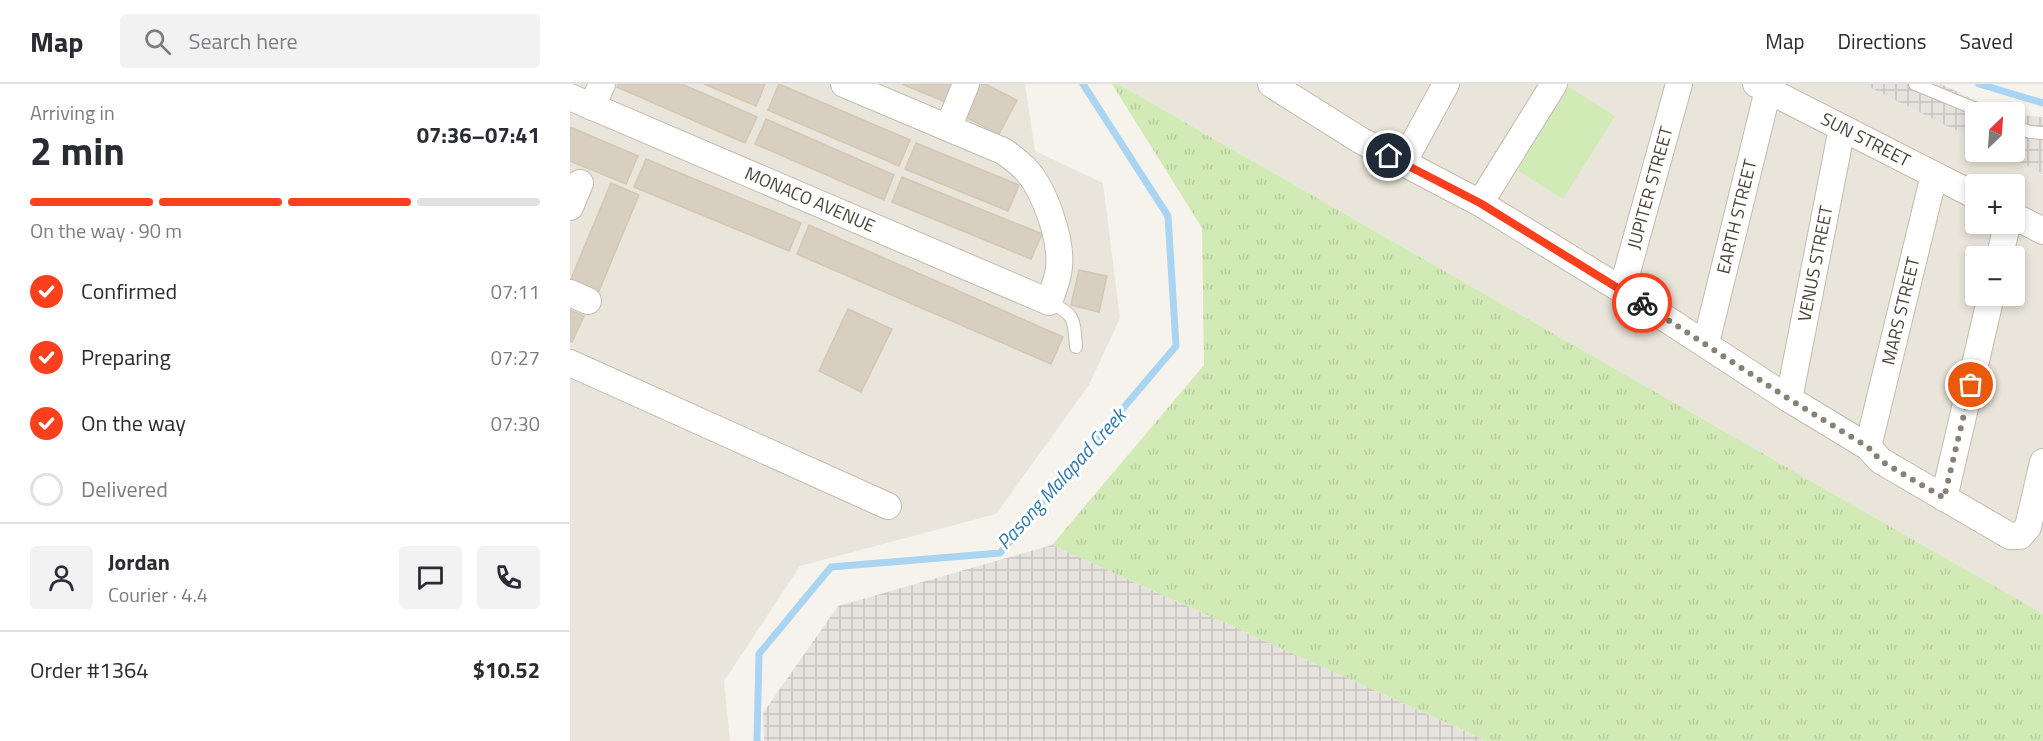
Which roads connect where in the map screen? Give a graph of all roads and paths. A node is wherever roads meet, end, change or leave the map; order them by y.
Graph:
1 (844, 84) edge
2 (966, 84) edge
3 (1271, 84) edge
4 (1446, 84) edge
5 (1554, 84) edge
6 (1680, 84) edge
7 (1915, 84) edge
8 (1762, 87) edge
9 (588, 96) edge
10 (1965, 105) edge
11 (948, 128) junction
12 (1842, 128) junction
13 (2025, 130) edge
14 (2043, 133) edge
15 (1403, 164) junction
16 (1934, 175) junction
17 (580, 183) dead end
18 (1965, 190) edge
19 (1480, 203) junction
20 (570, 207) edge
21 (2025, 222) edge
22 (2043, 231) edge
23 (1622, 290) junction
24 (1049, 302) junction
25 (1989, 306) edge
26 (1706, 343) junction
27 (1076, 346) dead end
28 (570, 363) edge
29 (1789, 399) junction
30 (1868, 447) junction
31 (2043, 462) edge
32 (1944, 498) junction
33 (888, 506) dead end

1 - 11 street
2 - 11 street
3 - 15 street
4 - 15 street
5 - 19 street
6 - 23 street, JUPITER STREET
7 - 10 lane
8 - 12 street, SUN STREET
8 - 26 street, EARTH STREET
9 - 24 street, MONACO AVENUE
11 - 24 street
12 - 16 street, SUN STREET
12 - 29 street, VENUS STREET
13 - 14 lane
15 - 19 street
16 - 18 street, SUN STREET
16 - 30 street, MARS STREET
17 - 20 street
19 - 23 street
21 - 22 street
23 - 26 street
24 - 27 lane
25 - 32 street
26 - 29 street
28 - 33 street
29 - 30 street
30 - 32 street
31 - 32 street

